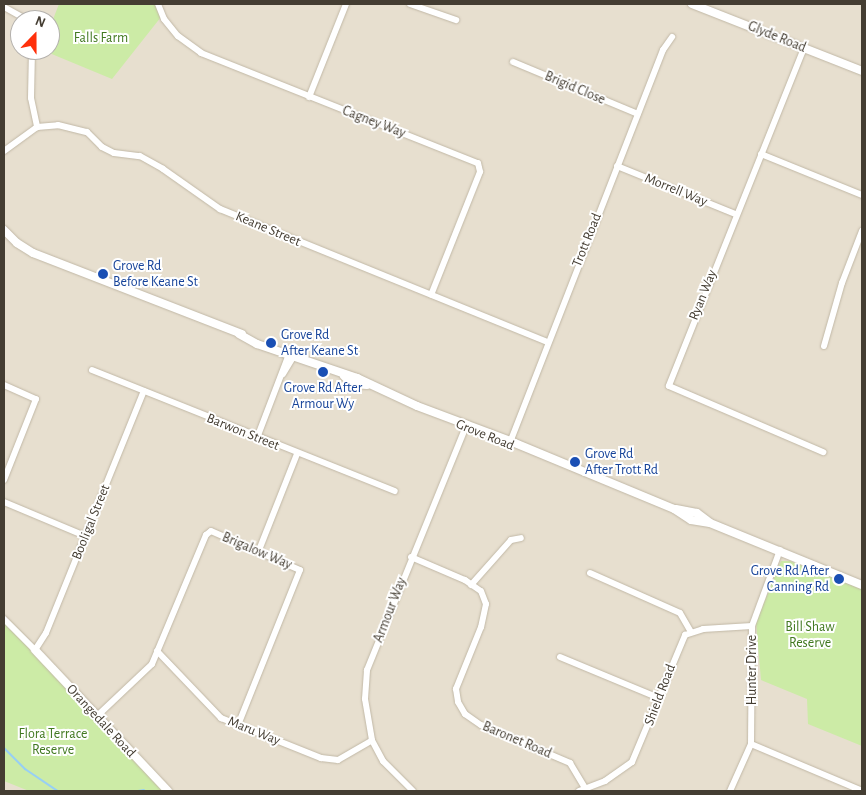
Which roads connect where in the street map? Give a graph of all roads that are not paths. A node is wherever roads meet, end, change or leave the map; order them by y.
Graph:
1 (158, 4) edge
2 (346, 4) edge
3 (410, 4) edge
4 (692, 4) edge
5 (456, 20) dead end
6 (672, 37) dead end
7 (804, 48) junction
8 (32, 60) edge
9 (513, 62) dead end
10 (862, 71) edge
11 (309, 97) junction
12 (638, 114) junction
13 (36, 127) junction
14 (4, 151) edge
15 (761, 154) junction
16 (617, 166) junction
17 (862, 195) edge
18 (735, 214) junction
19 (4, 222) edge
20 (4, 230) edge
21 (862, 231) edge
22 (45, 256) junction
23 (431, 295) junction
24 (547, 342) junction
25 (824, 346) dead end
26 (291, 355) junction
27 (92, 370) dead end
28 (4, 386) edge
29 (144, 392) junction
30 (467, 425) junction
31 (257, 438) junction
32 (509, 442) junction
33 (823, 452) dead end
34 (297, 454) junction
35 (4, 480) edge
36 (395, 491) dead end
37 (4, 502) edge
38 (85, 536) junction
39 (521, 538) dead end
40 (259, 550) junction
41 (779, 552) junction
42 (411, 558) junction
43 (590, 573) dead end
44 (471, 584) junction
45 (862, 585) edge
46 (4, 619) edge
47 (752, 626) junction
48 (691, 632) junction
49 (35, 650) junction
50 (157, 650) junction
51 (560, 657) dead end
52 (659, 698) junction
53 (96, 718) junction
54 (238, 725) junction
55 (372, 740) junction
56 (750, 744) junction
57 (582, 790) edge
58 (168, 791) edge
59 (414, 791) edge
60 (730, 791) edge
61 (862, 791) edge

1 - 11 street, Cagney Way
2 - 11 street
3 - 5 street
4 - 7 street, Glyde Road
6 - 12 street, Trott Road
7 - 10 street, Glyde Road
7 - 15 street, Ryan Way
8 - 13 street
9 - 12 street, Brigid Close
11 - 23 street, Cagney Way
12 - 16 street, Trott Road
13 - 14 street
13 - 23 street, Keane Street
15 - 17 street
15 - 18 street, Ryan Way
16 - 18 street, Morrell Way
16 - 24 street, Trott Road
18 - 33 street, Ryan Way
19 - 22 street, Grove Road
20 - 22 street, Grove Road
21 - 25 street
22 - 26 street, Grove Road
23 - 24 street, Keane Street
24 - 32 street, Trott Road
26 - 30 street, Grove Road
26 - 31 street
27 - 29 street, Barwon Street
28 - 35 street
29 - 31 street, Barwon Street
29 - 38 street, Booligal Street
30 - 32 street, Grove Road
30 - 42 street, Armour Way
31 - 34 street, Barwon Street
32 - 41 street, Grove Road
34 - 36 street, Barwon Street
34 - 40 street
37 - 38 street
38 - 49 street, Booligal Street
39 - 44 street
40 - 50 street, Brigalow Way
40 - 54 street, Brigalow Way
41 - 45 street, Grove Road
41 - 47 street, Hunter Drive
42 - 44 street, Baronet Road
42 - 55 street, Armour Way
43 - 48 street
44 - 57 street, Baronet Road
46 - 49 street
47 - 48 street
47 - 56 street, Hunter Drive
48 - 52 street, Shield Road
49 - 53 street, Orangedale Road
50 - 53 street, Brigalow Way
50 - 54 street, Maru Way
51 - 52 street
52 - 57 street, Shield Road
53 - 58 street, Orangedale Road
54 - 55 street, Maru Way
55 - 59 street, Armour Way
56 - 60 street, Hunter Drive
56 - 61 street

